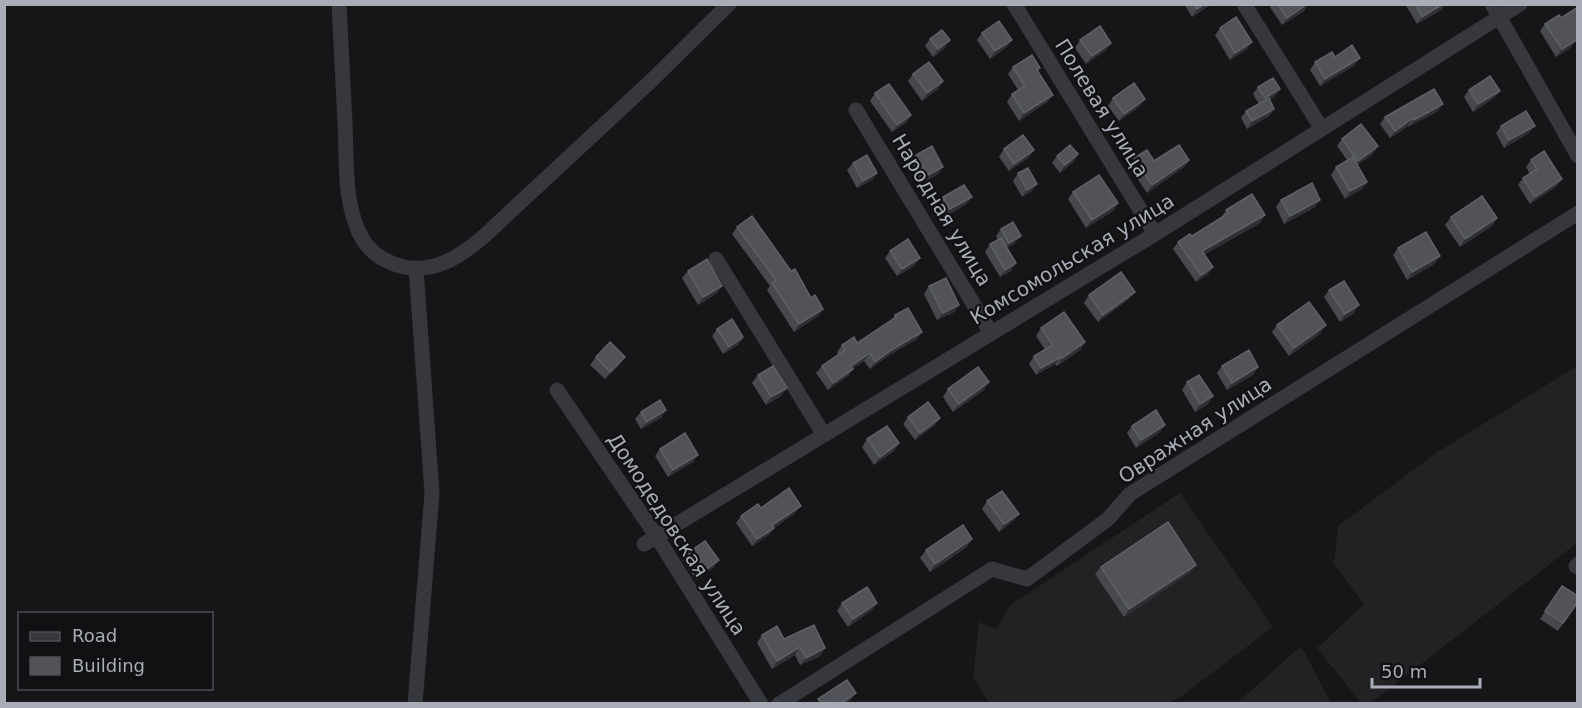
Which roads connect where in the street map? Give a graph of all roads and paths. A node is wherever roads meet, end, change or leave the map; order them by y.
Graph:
1 (339, 4) edge
2 (729, 4) edge
3 (1014, 4) edge
4 (1244, 4) edge
5 (1520, 4) edge
6 (1496, 11) edge
7 (856, 110) dead end
8 (1322, 129) junction
9 (1578, 156) edge
10 (1578, 213) edge
11 (1155, 234) junction
12 (716, 259) dead end
13 (416, 268) junction
14 (991, 333) junction
15 (557, 390) dead end
16 (824, 435) junction
17 (650, 541) junction
18 (415, 704) edge
19 (761, 704) edge
20 (779, 704) edge

1 - 13 street
2 - 13 street
3 - 11 street, Полевая улица
4 - 8 street
5 - 6 street, Комсомольская улица
6 - 8 street, Комсомольская улица
6 - 9 street
7 - 14 street, Народная улица
8 - 11 street, Комсомольская улица
10 - 20 street, Овражная улица
11 - 14 street, Комсомольская улица
12 - 16 street
13 - 18 street
14 - 16 street, Комсомольская улица
15 - 17 street, Домодедовская улица
16 - 17 street, Комсомольская улица
17 - 19 street, Домодедовская улица

